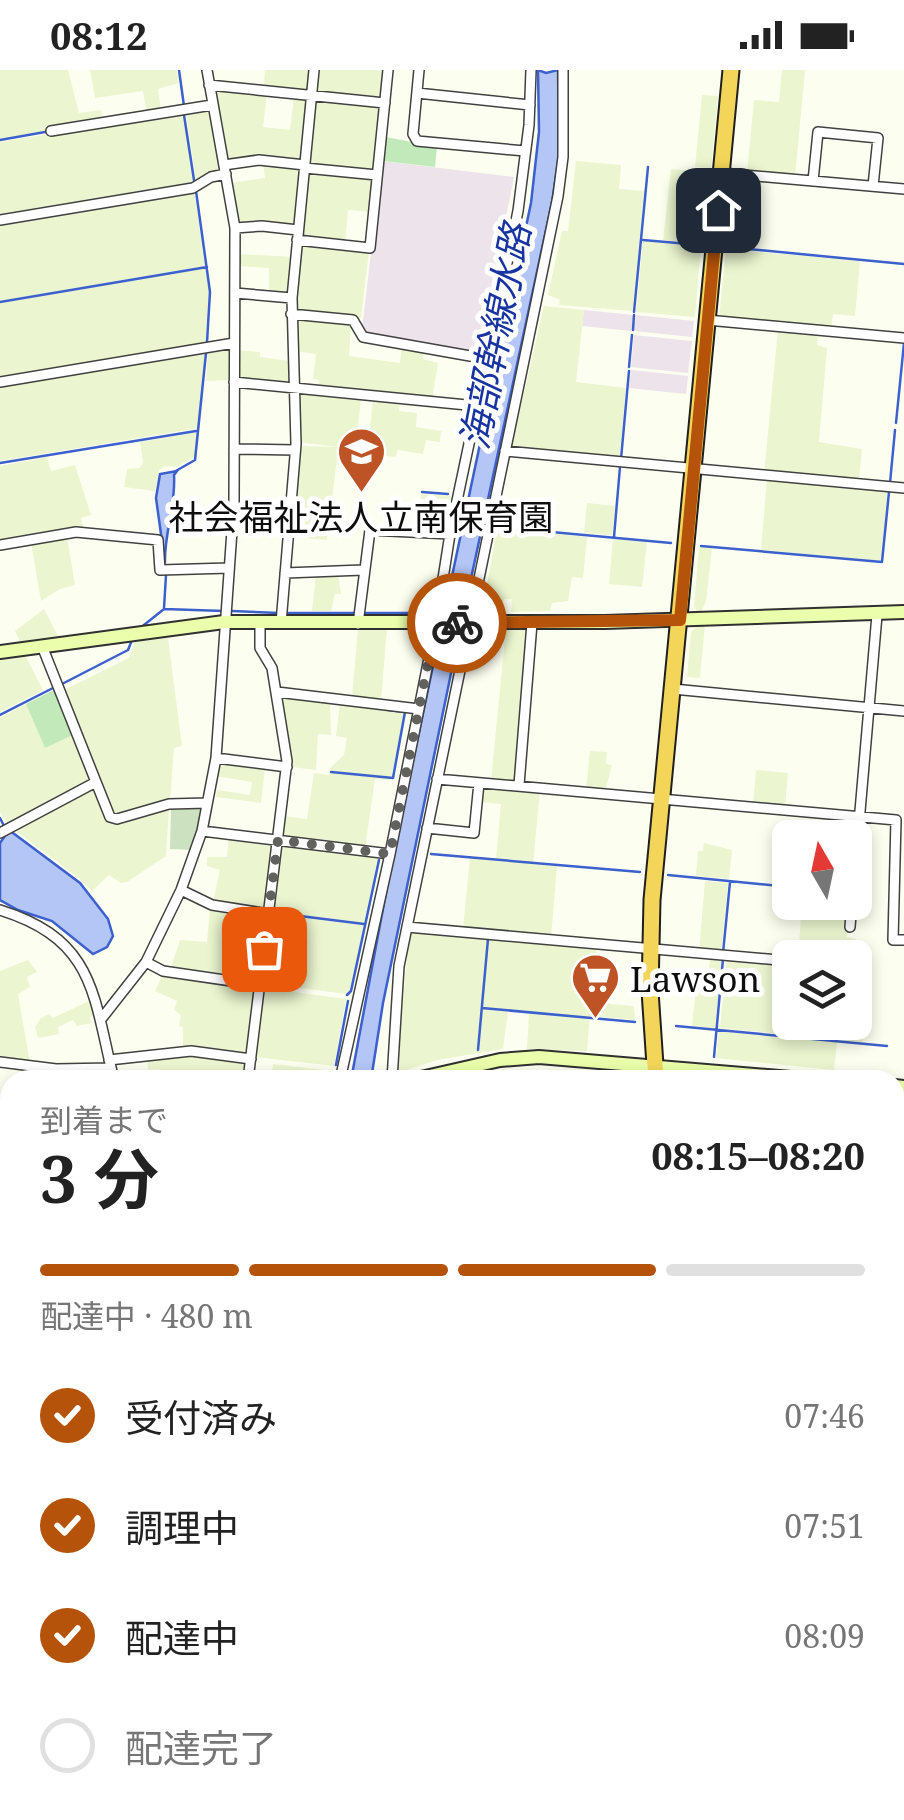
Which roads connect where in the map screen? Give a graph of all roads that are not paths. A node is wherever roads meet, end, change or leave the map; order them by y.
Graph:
1 (207, 70) edge
2 (314, 70) edge
3 (388, 70) edge
4 (420, 70) edge
5 (531, 70) edge
6 (563, 70) edge
7 (731, 70) edge
8 (209, 85) junction
9 (417, 93) junction
10 (312, 96) junction
11 (384, 103) junction
12 (212, 105) junction
13 (530, 105) junction
14 (51, 131) dead end
15 (525, 151) junction
16 (305, 166) junction
17 (225, 170) junction
18 (722, 173) junction
19 (377, 175) junction
20 (813, 181) junction
21 (873, 186) junction
22 (904, 189) edge
23 (0, 220) edge
24 (236, 228) junction
25 (298, 235) junction
26 (235, 293) junction
27 (292, 298) junction
28 (291, 314) junction
29 (708, 320) junction
30 (904, 338) edge
31 (234, 343) junction
32 (487, 358) junction
33 (0, 382) edge
34 (234, 382) junction
35 (294, 388) junction
36 (476, 406) junction
37 (234, 449) junction
38 (296, 450) junction
39 (505, 451) junction
40 (693, 470) junction
41 (904, 488) edge
42 (450, 534) junction
43 (0, 545) edge
44 (228, 568) junction
45 (363, 570) junction
46 (285, 574) junction
47 (904, 612) edge
48 (225, 614) junction
49 (877, 615) junction
50 (281, 617) junction
51 (358, 617) junction
52 (680, 620) junction
53 (532, 622) junction
54 (260, 623) junction
55 (436, 623) junction
56 (467, 623) junction
57 (42, 646) junction
58 (0, 652) edge
59 (673, 689) junction
60 (277, 692) junction
61 (870, 708) junction
62 (419, 709) junction
63 (904, 710) edge
64 (216, 758) junction
65 (287, 767) junction
66 (437, 779) junction
67 (96, 782) junction
68 (479, 784) junction
69 (519, 786) junction
70 (662, 800) junction
71 (207, 803) junction
72 (859, 818) junction
73 (426, 828) junction
74 (4, 830) edge
75 (202, 831) junction
76 (278, 840) junction
77 (900, 853) edge
78 (390, 854) junction
79 (180, 890) junction
80 (899, 896) edge
81 (0, 910) edge
82 (269, 914) junction
83 (851, 920) edge
84 (406, 927) junction
85 (850, 927) dead end
86 (904, 940) edge
87 (651, 948) junction
88 (772, 959) edge
89 (146, 962) junction
90 (259, 985) junction
91 (102, 1018) junction
92 (251, 1059) junction
93 (0, 1062) edge
94 (110, 1064) junction
95 (112, 1070) edge
96 (249, 1070) edge
97 (342, 1070) edge
98 (393, 1070) edge
99 (456, 1070) edge
100 (642, 1070) edge
101 (650, 1070) edge

1 - 8 street
2 - 10 street
3 - 11 street
4 - 9 street
5 - 13 street
6 - 39 street
7 - 18 highway
8 - 10 street
8 - 12 street
9 - 13 street
9 - 15 street
10 - 11 street
10 - 16 street
11 - 19 street
12 - 14 street
12 - 17 street
13 - 15 street
15 - 32 street
16 - 17 street
16 - 19 street
16 - 25 street
17 - 23 street
17 - 24 street
18 - 20 street
18 - 29 highway
19 - 25 street
20 - 21 street
20 - 21 street
21 - 22 street
24 - 25 street
24 - 26 street
25 - 27 street
26 - 27 street
26 - 31 street
27 - 28 street
28 - 32 street
28 - 35 street
29 - 30 street
29 - 40 highway
31 - 33 street
31 - 34 street
32 - 36 street
34 - 35 street
34 - 37 street
35 - 36 street
35 - 38 street
36 - 42 street
37 - 38 street
37 - 44 street
38 - 46 street
39 - 40 street
39 - 56 street
40 - 41 street
40 - 52 highway
42 - 45 street
42 - 55 street
43 - 44 street
44 - 48 street
45 - 46 street
45 - 51 street
46 - 50 street
47 - 49 street
48 - 54 street
48 - 57 street
48 - 64 street
49 - 52 street
49 - 61 street
50 - 51 street
50 - 54 street
51 - 55 street
52 - 53 street
52 - 59 highway
53 - 56 street
53 - 69 street
54 - 60 street
55 - 56 street
55 - 62 street
56 - 66 street
57 - 58 street
57 - 67 street
59 - 61 street
59 - 70 highway
60 - 62 street
60 - 65 street
61 - 63 street
61 - 72 street
62 - 78 street
64 - 65 street
64 - 71 street
65 - 76 street
66 - 68 street
66 - 73 street
67 - 71 street
67 - 74 street
68 - 69 street
68 - 73 street
69 - 70 street
70 - 72 street
70 - 87 highway
71 - 75 street
72 - 77 street
73 - 84 street
75 - 76 street
75 - 79 street
76 - 78 street
76 - 82 street
77 - 80 street
78 - 97 street
79 - 82 street
79 - 89 street
80 - 86 street
81 - 91 street
82 - 90 street
83 - 85 street
84 - 87 street
84 - 98 street
87 - 88 street
87 - 101 highway
89 - 90 street
89 - 91 street
90 - 92 street
91 - 94 street
92 - 94 street
92 - 96 street
93 - 94 street
94 - 95 street
99 - 100 street

